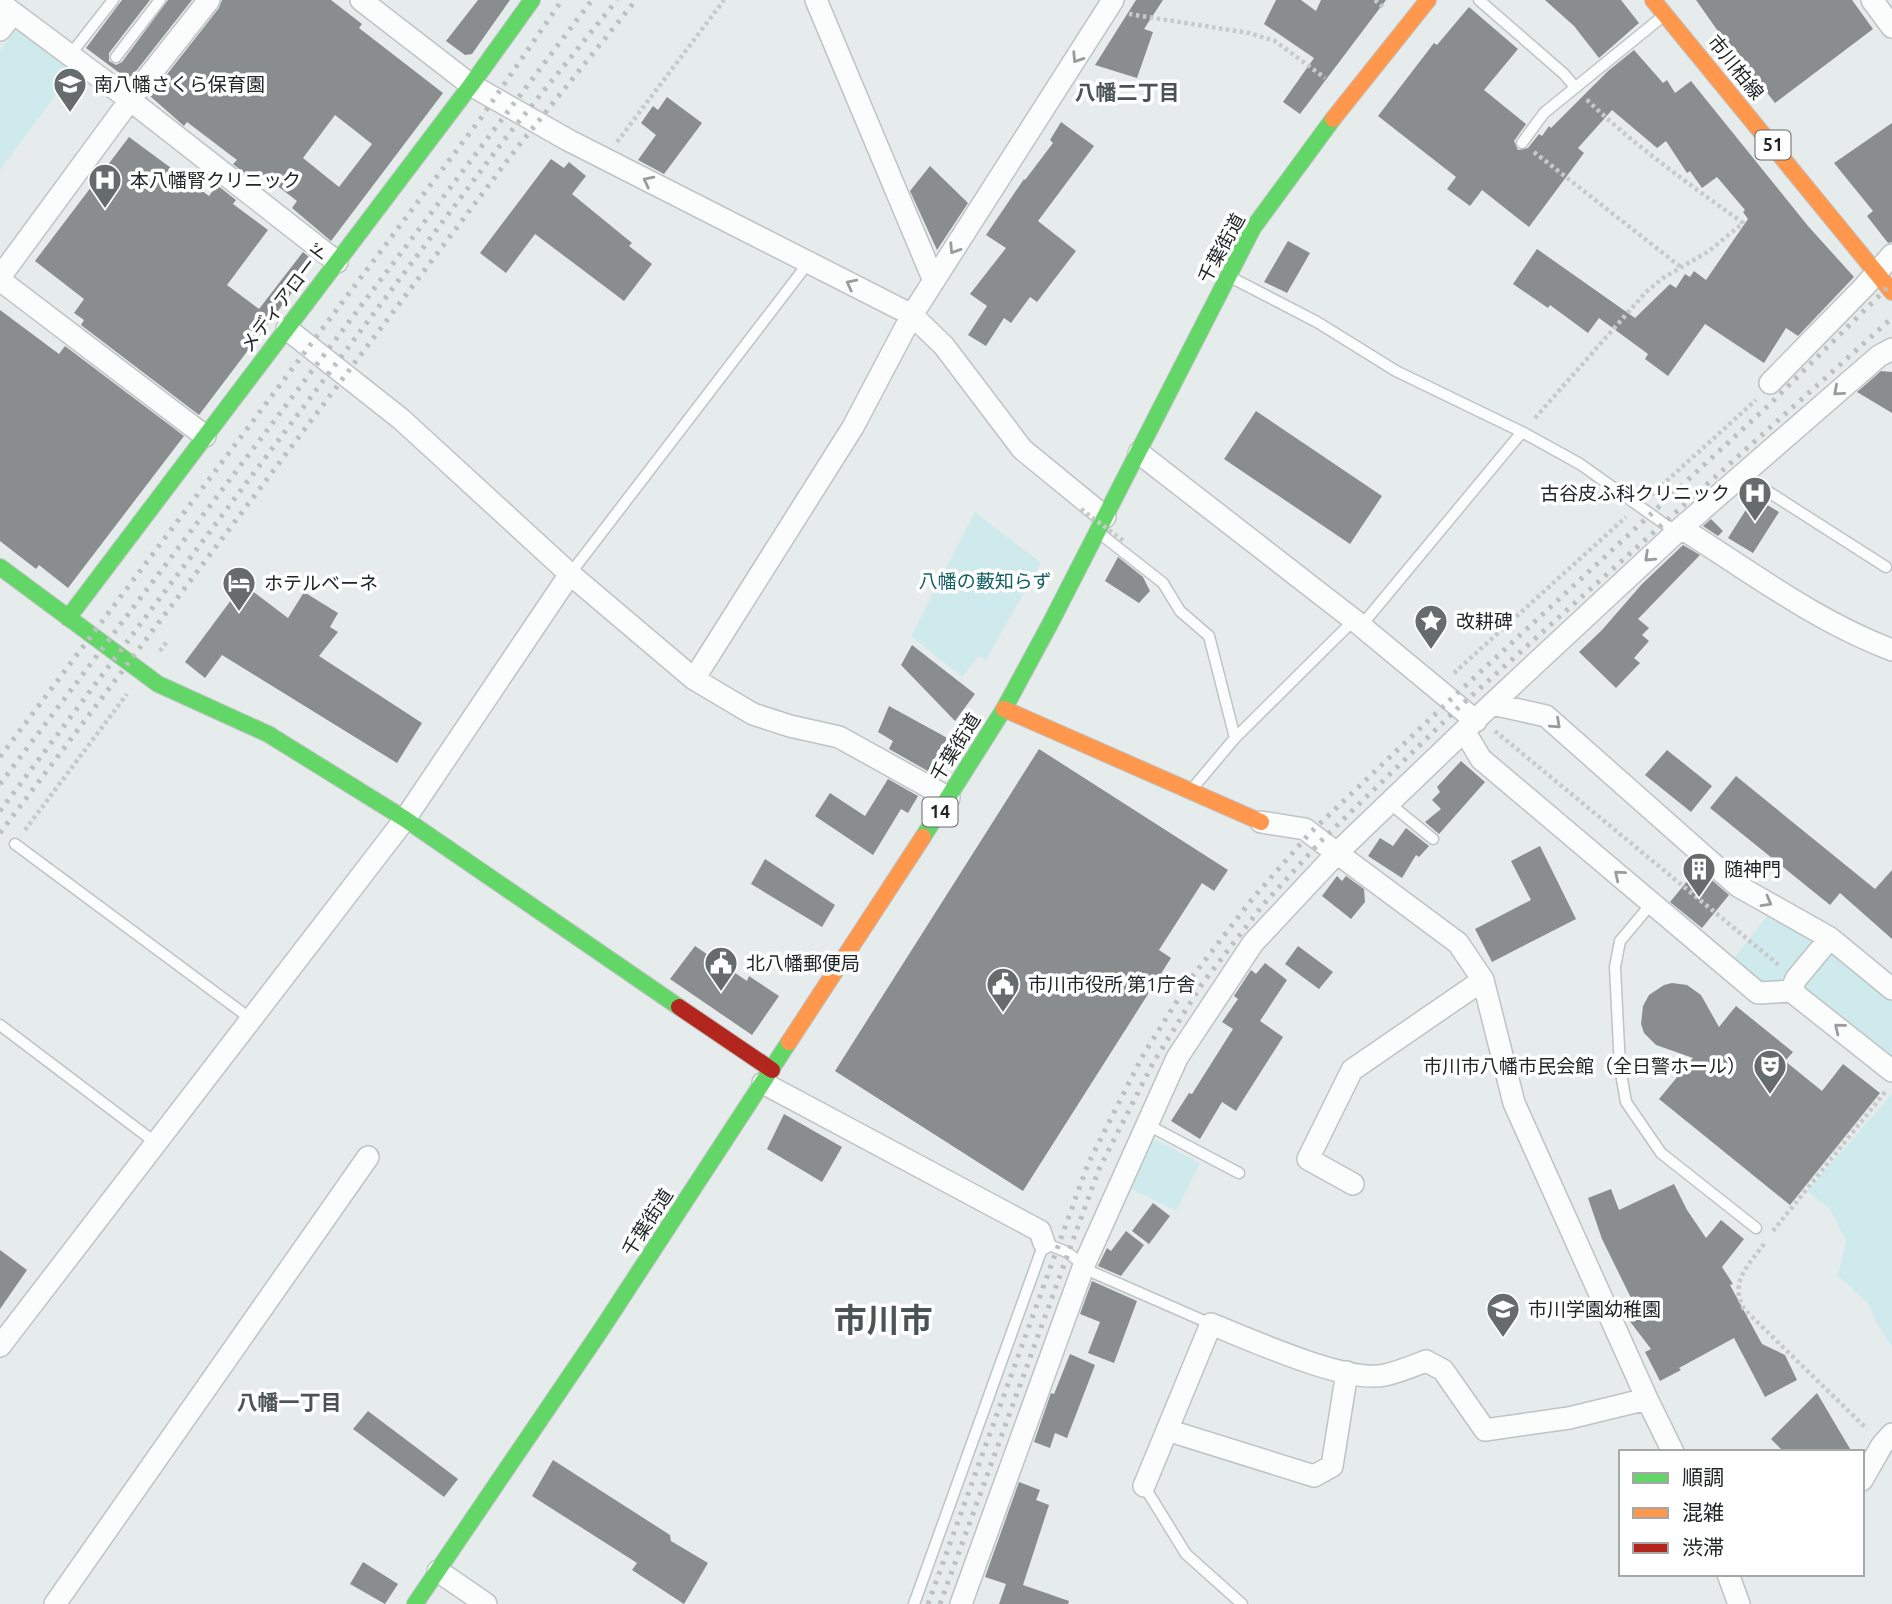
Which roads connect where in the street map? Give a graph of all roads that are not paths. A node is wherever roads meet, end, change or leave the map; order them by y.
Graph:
1 (113, 0) edge
2 (160, 0) edge
3 (209, 0) edge
4 (362, 0) edge
5 (531, 0) edge
6 (816, 0) edge
7 (1428, 0) edge
8 (1479, 0) edge
9 (1872, 0) edge
10 (1118, 6) edge
11 (1665, 6) edge
12 (4, 15) edge
13 (1892, 27) edge
14 (70, 55) junction
15 (116, 57) dead end
16 (471, 85) junction
17 (1575, 87) junction
18 (130, 100) junction
19 (1522, 143) road end
20 (1892, 254) edge
21 (337, 262) junction
22 (809, 262) junction
23 (1877, 272) junction
24 (1228, 276) junction
25 (0, 279) edge
26 (934, 281) junction
27 (1892, 292) edge
28 (912, 315) junction
29 (287, 329) junction
30 (1892, 349) edge
31 (1770, 383) road end
32 (1522, 432) junction
33 (205, 436) junction
34 (1139, 453) junction
35 (1742, 475) junction
36 (1102, 525) junction
37 (1681, 528) junction
38 (0, 567) edge
39 (1886, 567) dead end
40 (570, 574) junction
41 (68, 618) junction
42 (1357, 623) junction
43 (1892, 650) edge
44 (694, 678) junction
45 (1492, 704) junction
46 (1004, 709) junction
47 (1470, 727) junction
48 (1236, 738) junction
49 (1190, 792) junction
50 (949, 798) junction
51 (1389, 803) junction
52 (405, 819) junction
53 (1261, 822) joint
54 (1433, 839) dead end
55 (15, 844) road end
56 (1338, 852) junction
57 (1652, 904) junction
58 (1830, 938) junction
59 (1483, 980) junction
60 (1793, 985) junction
61 (1892, 989) edge
62 (251, 1019) junction
63 (0, 1025) edge
64 (1892, 1071) edge
65 (767, 1077) junction
66 (1146, 1124) junction
67 (156, 1143) junction
68 (368, 1157) dead end
69 (1238, 1173) dead end
70 (1353, 1184) dead end
71 (1756, 1228) dead end
72 (1044, 1243) junction
73 (1084, 1265) junction
74 (1211, 1324) junction
75 (0, 1346) edge
76 (1347, 1372) junction
77 (1647, 1399) junction
78 (1167, 1430) junction
79 (1887, 1439) edge
80 (1672, 1450) edge
81 (1864, 1477) edge
82 (1144, 1486) joint
83 (438, 1572) junction
84 (1732, 1576) edge
85 (55, 1604) edge
86 (415, 1604) edge
87 (486, 1604) edge
88 (914, 1604) edge
89 (961, 1604) edge
90 (1242, 1604) edge
91 (1739, 1604) edge

1 - 14 lane
2 - 15 lane
3 - 18 street
4 - 16 street
5 - 16 main road, メディアロード
6 - 26 street
7 - 24 main road, 千葉街道 / 14
8 - 17 lane
9 - 13 street
10 -> 26 street
11 - 17 lane
11 - 23 main road, 市川柏線 / 51
12 - 14 street
14 - 18 street
16 - 21 main road, メディアロード
22 -> 16 street
17 - 19 lane
18 - 21 street
18 - 25 street
20 - 23 street
21 - 29 main road, メディアロード
28 -> 22 street
22 - 40 lane
23 - 27 main road, 市川柏線 / 51
23 - 31 street
24 - 32 lane
24 - 34 main road, 千葉街道 / 14
25 - 33 street
26 - 28 street
28 - 36 street
28 - 44 street
29 - 33 main road, メディアロード
29 - 40 street
30 -> 35 street
32 - 37 lane
32 - 42 lane
33 - 41 main road, メディアロード
34 - 36 main road, 千葉街道 / 14
34 - 42 street
35 - 37 street
35 - 39 lane
36 - 46 main road, 千葉街道 / 14
36 - 48 lane
37 - 43 street
37 -> 45 street
38 - 41 main road
40 - 44 street
40 - 52 street
41 - 52 main road
42 - 47 street
42 - 48 lane
44 - 50 street
45 - 47 street
45 -> 58 street
46 - 49 main road
46 - 50 main road, 千葉街道 / 14
47 - 51 street
57 -> 47 street
48 - 49 lane
49 - 53 main road
50 - 65 main road, 千葉街道 / 14
51 - 54 lane
51 - 56 street
52 - 62 street
52 - 65 main road
53 - 56 street
55 - 62 lane
56 - 59 street
56 - 66 street
57 - 60 street
57 - 71 lane
58 - 60 street
58 - 61 street
59 - 70 street
59 - 77 street
64 -> 60 street
62 - 67 street
63 - 67 lane
65 - 72 street
65 - 83 main road, 千葉街道 / 14
66 - 69 lane
66 - 73 street
67 - 75 street
68 - 85 street
72 - 73 lane
72 - 88 lane
73 - 74 lane
73 - 89 street
74 - 76 street
74 - 78 street
76 - 77 street
76 - 78 street
77 - 80 street
78 - 82 street
79 - 81 street
82 - 90 lane
83 - 86 main road, 千葉街道 / 14
83 - 87 street
84 - 91 street

